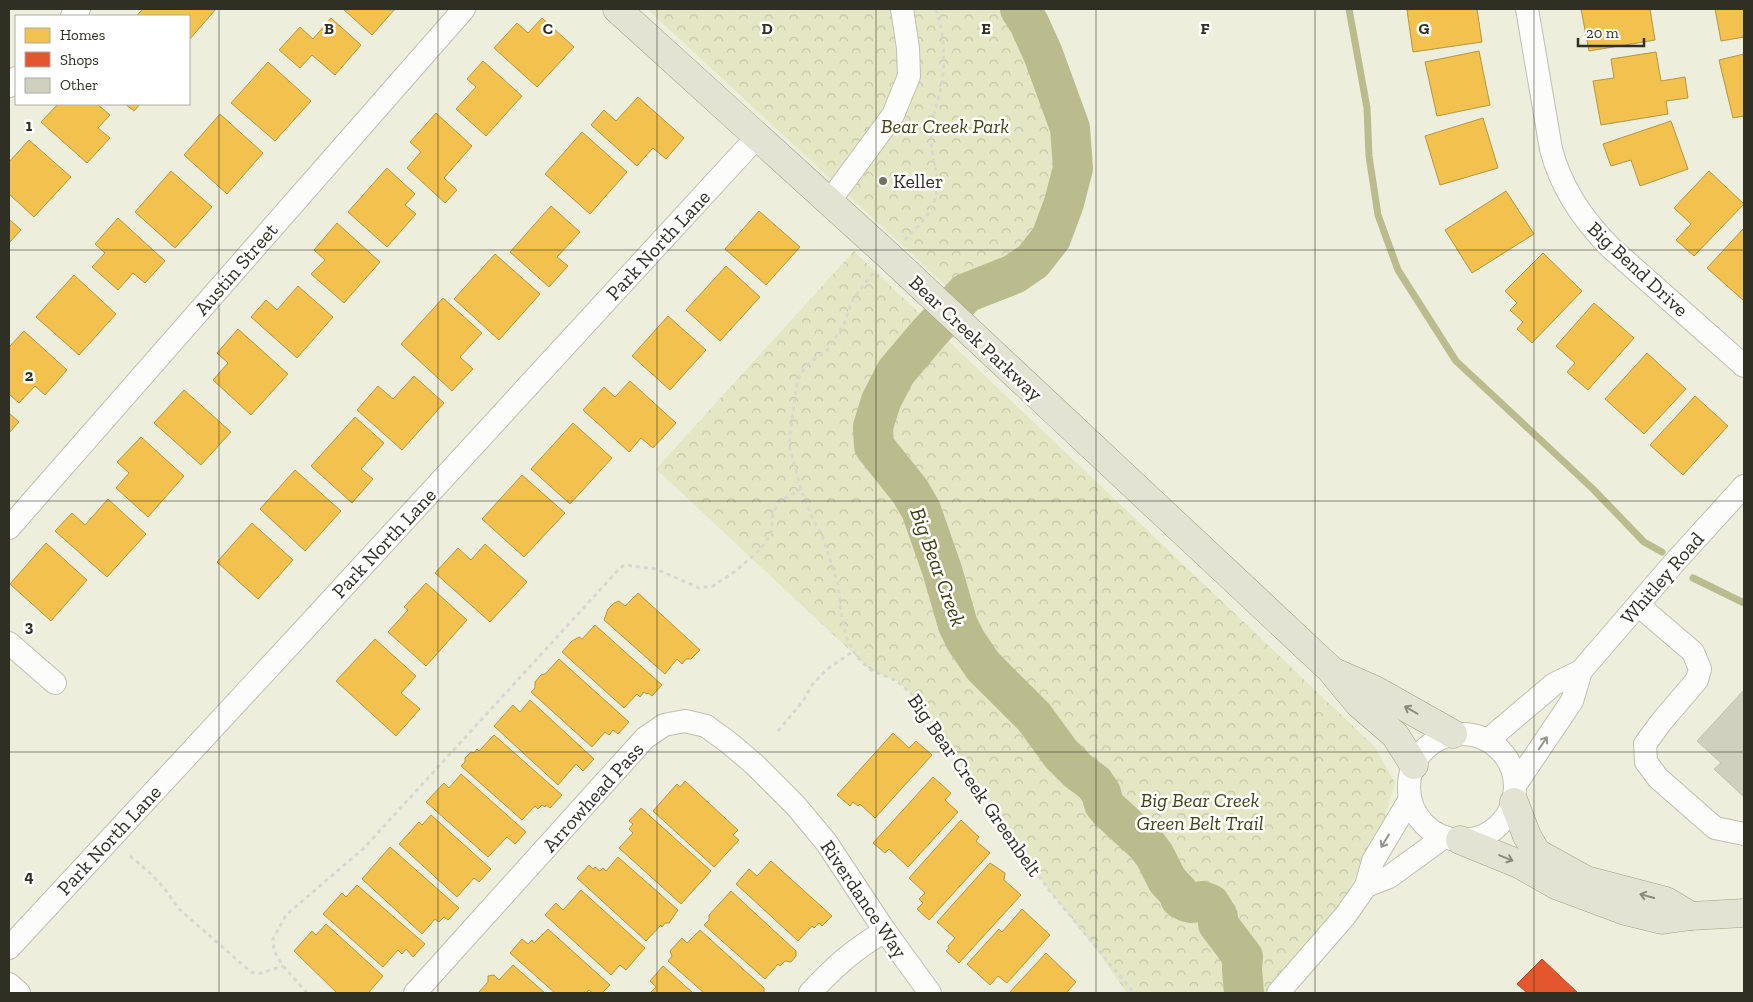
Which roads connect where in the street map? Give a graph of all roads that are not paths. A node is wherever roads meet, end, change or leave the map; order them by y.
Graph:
1 (464, 9) edge
2 (618, 9) edge
3 (902, 9) edge
4 (1526, 9) edge
5 (757, 137) junction
6 (829, 202) junction
7 (1744, 366) edge
8 (1744, 486) edge
9 (9, 528) edge
10 (1638, 605) junction
11 (9, 643) edge
12 (1330, 670) junction
13 (1581, 672) junction
14 (55, 683) dead end
15 (1453, 734) junction
16 (1488, 740) junction
17 (1414, 765) junction
18 (1515, 793) junction
19 (1410, 799) junction
20 (796, 806) joint
21 (1744, 834) edge
22 (1452, 839) junction
23 (1366, 886) junction
24 (1744, 913) edge
25 (1692, 916) junction
26 (884, 931) junction
27 (9, 948) edge
28 (9, 984) edge
29 (1281, 990) edge
30 (19, 993) edge
31 (415, 993) edge
32 (810, 993) edge
33 (930, 993) edge

1 - 9 street, Austin Street
2 - 5 main road, Bear Creek Parkway
3 - 6 street
4 - 7 street, Big Bend Drive
5 - 6 main road, Bear Creek Parkway
5 - 27 street, Park North Lane
6 - 12 main road, Bear Creek Parkway
8 - 10 street, Whitley Road
10 - 13 street, Whitley Road
10 - 21 street
11 - 14 street
15 -> 12 main road, Bear Creek Parkway
12 - 17 main road, Bear Creek Parkway
13 - 16 street, Whitley Road
18 -> 13 street, Whitley Road
15 - 16 street
15 - 17 street
16 - 18 street
17 - 19 street
18 - 22 street
25 -> 18 main road
19 - 22 street
19 -> 23 street
20 - 26 street, Riverdance Way
20 - 31 street, Arrowhead Pass
22 - 23 street
22 -> 25 main road
23 - 29 street
24 - 25 main road
26 - 32 street
26 - 33 street, Riverdance Way
28 - 30 street

